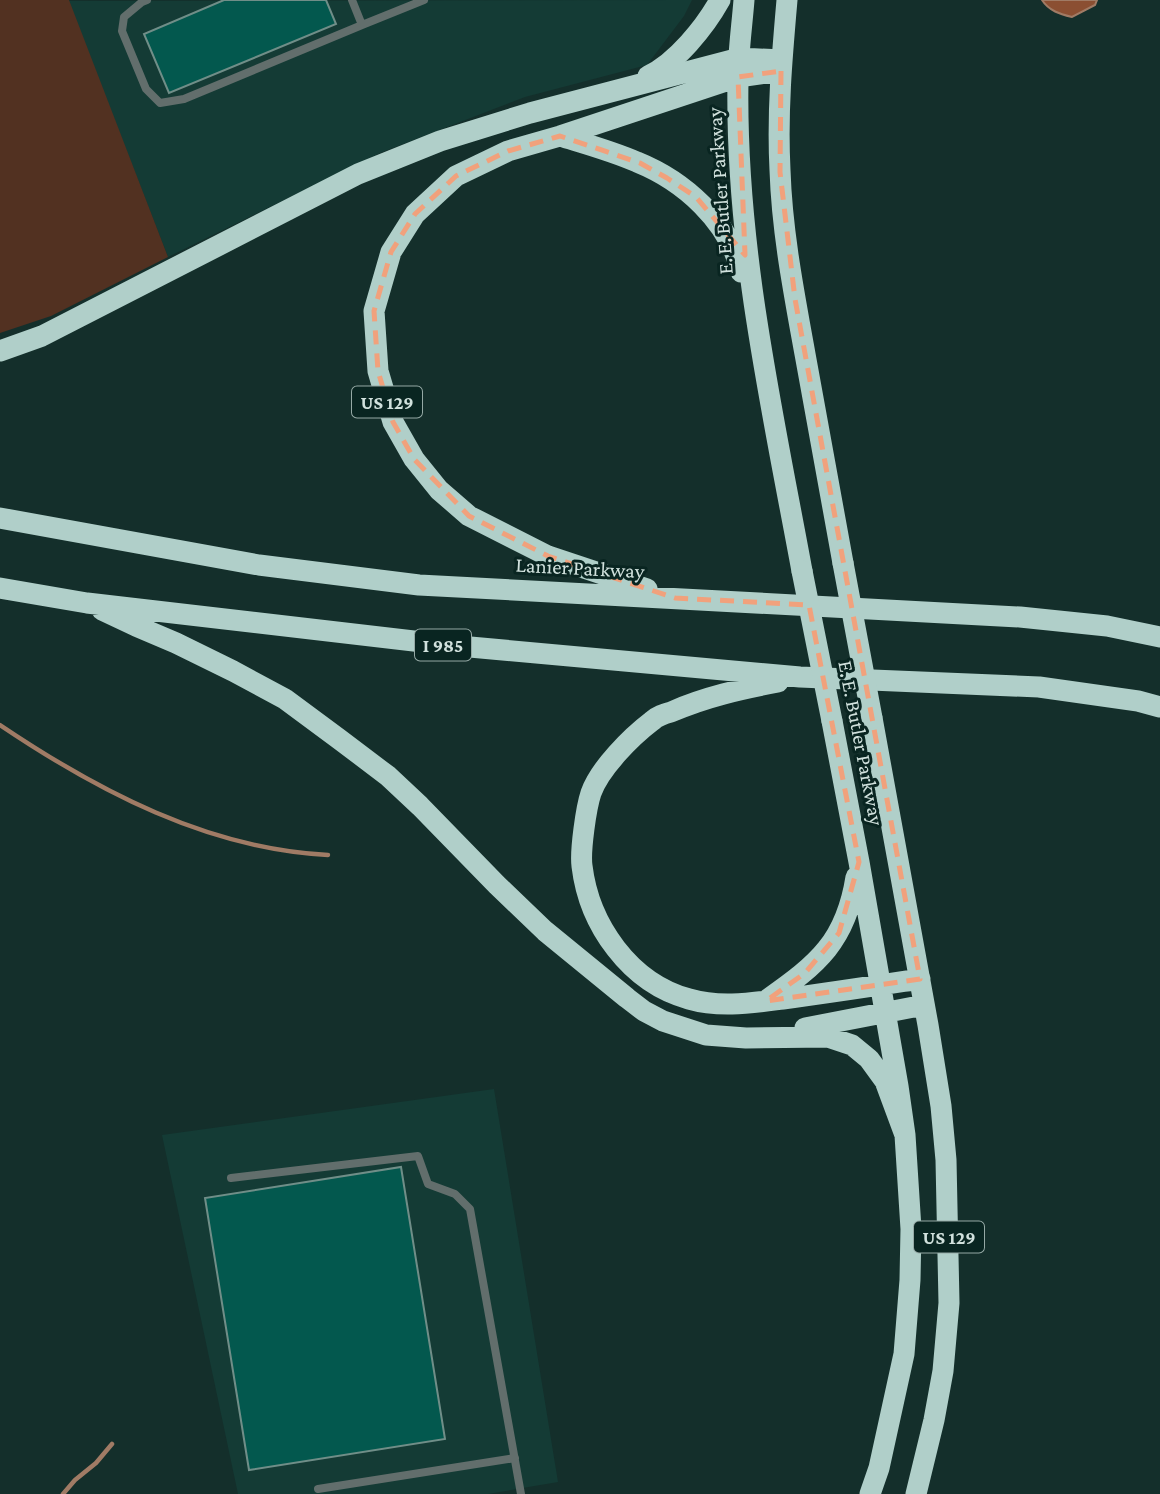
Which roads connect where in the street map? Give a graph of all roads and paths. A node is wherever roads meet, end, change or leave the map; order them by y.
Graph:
1 (147, 0) edge
2 (352, 0) edge
3 (424, 0) edge
4 (720, 0) edge
5 (744, 0) edge
6 (787, 0) edge
7 (362, 25) junction
8 (781, 66) junction
9 (739, 68) junction
10 (625, 88) junction
11 (560, 136) junction
12 (0, 351) edge
13 (764, 365) junction
14 (0, 518) edge
15 (0, 587) edge
16 (675, 598) junction
17 (87, 603) junction
18 (1160, 636) edge
19 (800, 677) junction
20 (1160, 707) edge
21 (859, 862) junction
22 (920, 979) junction
23 (879, 985) junction
24 (766, 1001) junction
25 (924, 1005) junction
26 (884, 1012) junction
27 (769, 1038) junction
28 (905, 1135) junction
29 (231, 1178) dead end
30 (515, 1458) junction
31 (318, 1489) dead end
32 (521, 1494) edge
33 (870, 1494) edge
34 (916, 1494) edge

1 - 7 lane
2 - 7 lane
3 - 7 lane
4 - 10 highway
5 - 9 highway, E. E. Butler Parkway
6 - 8 highway, E. E. Butler Parkway
8 - 9 highway
8 - 22 highway, E. E. Butler Parkway, bridge
9 - 10 highway
9 - 11 highway
9 - 13 highway, E. E. Butler Parkway
10 - 12 highway
11 - 13 highway, US 129
11 - 16 highway, US 129
13 - 21 highway, E. E. Butler Parkway / US 129, bridge
14 - 16 highway, Lanier Parkway
15 - 17 highway, I 985
16 - 18 highway, Lanier Parkway
17 - 19 highway, I 985
17 - 27 highway
19 - 20 highway, I 985
19 - 24 highway
21 - 23 highway, E. E. Butler Parkway / US 129
21 - 24 highway
22 - 23 highway
22 - 25 highway, E. E. Butler Parkway / US 129
23 - 24 highway
23 - 26 highway, E. E. Butler Parkway / US 129
25 - 26 highway
25 - 34 highway, E. E. Butler Parkway / US 129
26 - 27 highway
26 - 28 highway, E. E. Butler Parkway / US 129
27 - 28 highway
28 - 33 highway, E. E. Butler Parkway / US 129
29 - 30 lane
30 - 31 lane
30 - 32 lane

